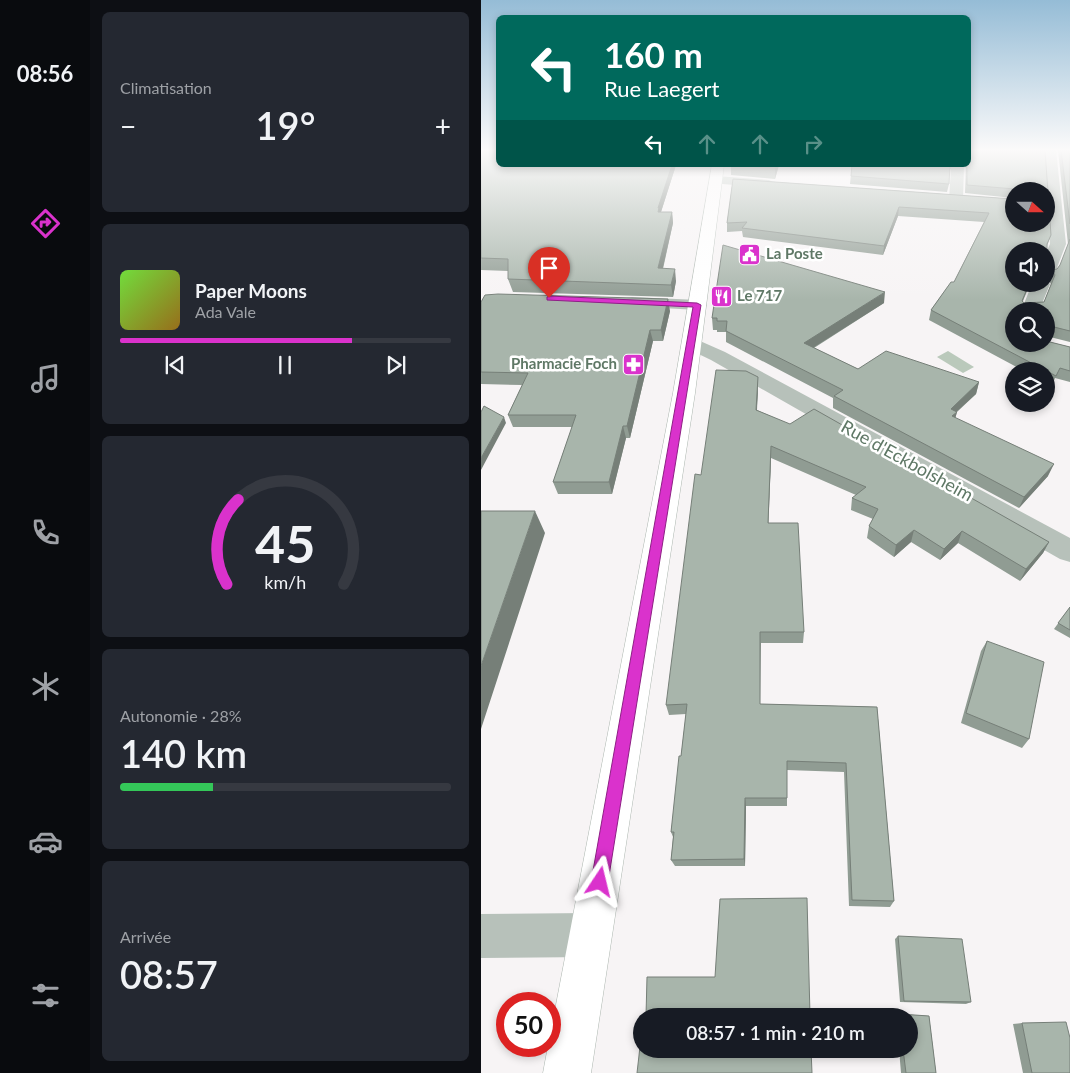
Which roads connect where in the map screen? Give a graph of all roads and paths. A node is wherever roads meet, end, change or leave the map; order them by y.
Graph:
1 (713, 200) edge
2 (1057, 207) edge
3 (1055, 251) edge
4 (616, 301) edge
5 (697, 305) junction
6 (691, 343) junction
7 (1070, 551) edge
8 (590, 935) junction
9 (481, 936) edge
10 (567, 1073) edge

1 - 5 main road
2 - 3 street
4 - 5 street
5 - 6 main road
6 - 7 street, Rue d'Eckbolsheim
6 - 8 main road
8 - 9 street
8 - 10 main road

